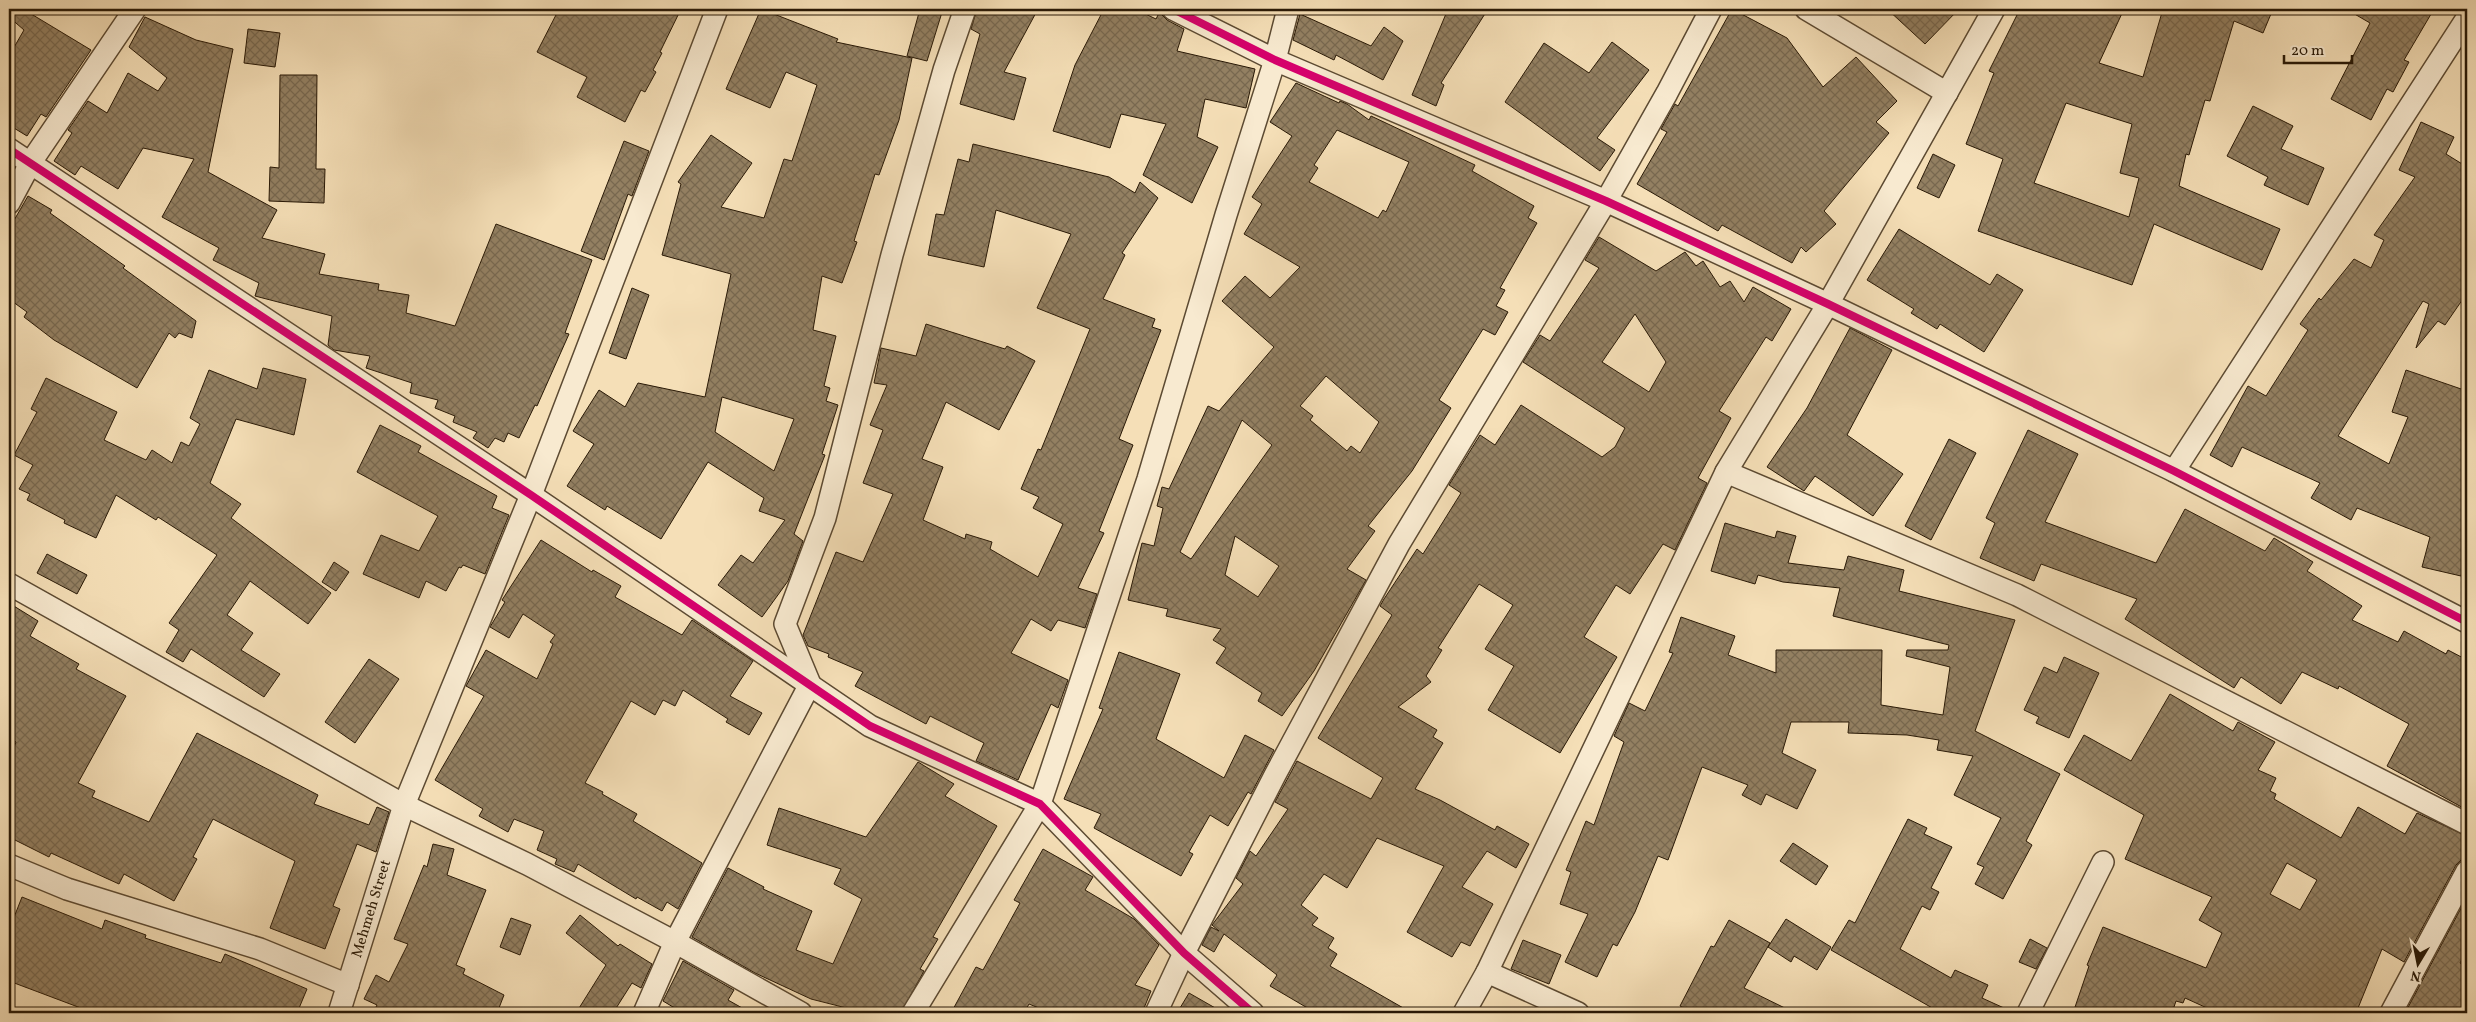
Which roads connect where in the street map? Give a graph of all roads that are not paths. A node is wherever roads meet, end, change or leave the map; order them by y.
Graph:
1 (136, 9) edge
2 (717, 9) edge
3 (965, 9) edge
4 (1173, 9) edge
5 (1288, 9) edge
6 (1711, 9) edge
7 (1806, 9) edge
8 (1994, 9) edge
9 (2467, 18) edge
10 (1275, 60) junction
11 (1947, 93) junction
12 (9, 149) edge
13 (31, 162) junction
14 (1606, 201) junction
15 (9, 203) edge
16 (1828, 304) junction
17 (2174, 470) junction
18 (1726, 472) junction
19 (531, 495) junction
20 (9, 584) edge
21 (2467, 622) edge
22 (810, 684) junction
23 (1040, 804) junction
24 (404, 805) junction
25 (2467, 824) edge
26 (2103, 862) dead end
27 (9, 865) edge
28 (2467, 870) edge
29 (675, 942) junction
30 (1184, 953) junction
31 (1487, 972) junction
32 (348, 985) junction
33 (339, 1013) edge
34 (644, 1013) edge
35 (801, 1013) edge
36 (913, 1013) edge
37 (1156, 1013) edge
38 (1253, 1013) edge
39 (1464, 1013) edge
40 (1578, 1013) edge
41 (2028, 1013) edge
42 (2392, 1013) edge

1 - 13 street
2 - 19 street, Mehmeh Street
3 - 22 street
4 - 10 street
5 - 10 street
6 - 14 street
7 - 11 street
8 - 11 street
9 - 17 street
10 - 14 street
10 - 23 street
11 - 16 street
12 - 13 street
13 - 15 street
13 - 19 street
14 - 16 street
14 - 30 street
16 - 17 street
16 - 18 street
17 - 21 street
18 - 25 street
18 - 31 street
19 - 22 street
19 - 24 street, Mehmeh Street
20 - 24 street
22 - 23 street
22 - 29 street
23 - 30 street
23 - 36 street
24 - 29 street
24 - 32 street, Mehmeh Street
26 - 41 street
27 - 32 street
28 - 42 street
29 - 34 street
29 - 35 street
30 - 37 street
30 - 38 street
31 - 39 street
31 - 40 street
32 - 33 street, Mehmeh Street

